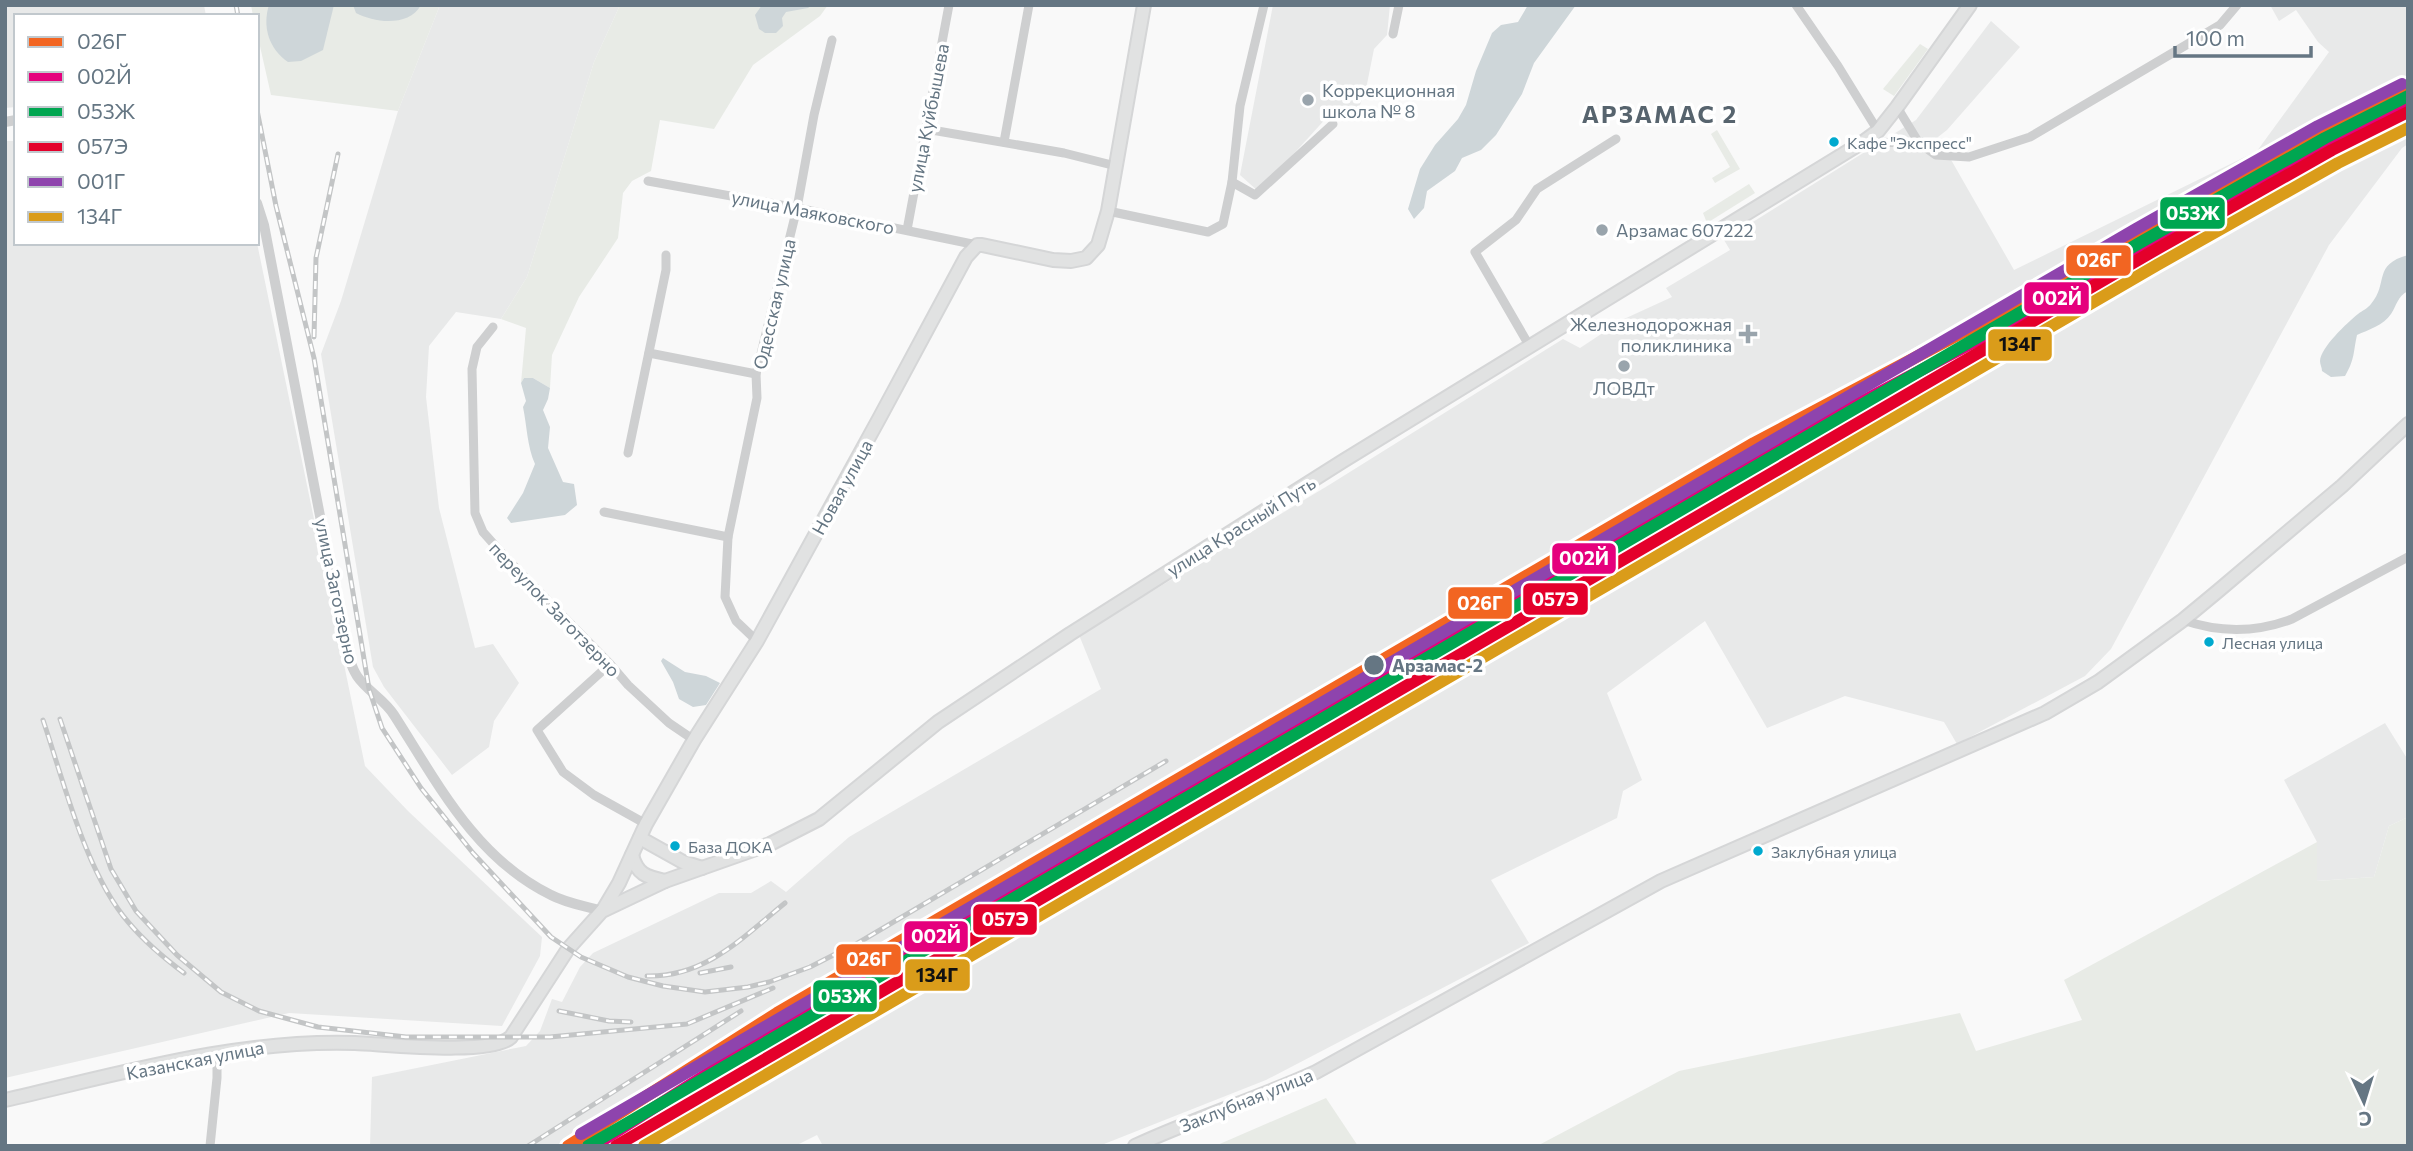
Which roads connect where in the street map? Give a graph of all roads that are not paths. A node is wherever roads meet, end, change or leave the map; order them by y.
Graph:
1 (949, 5) edge
2 (1029, 5) edge
3 (1144, 5) edge
4 (1264, 5) edge
5 (1399, 5) edge
6 (1970, 5) edge
7 (2237, 5) edge
8 (1797, 6) edge
9 (1393, 34) dead end
10 (832, 40) dead end
11 (1897, 107) junction
12 (1333, 124) dead end
13 (926, 129) junction
14 (1878, 131) junction
15 (1616, 139) dead end
16 (1004, 142) junction
17 (1863, 142) junction
18 (1919, 143) junction
19 (1116, 166) junction
20 (648, 181) dead end
21 (1232, 182) junction
22 (797, 208) junction
23 (259, 209) edge
24 (1108, 211) junction
25 (907, 230) junction
26 (977, 245) junction
27 (666, 255) dead end
28 (493, 327) dead end
29 (1530, 347) junction
30 (649, 353) junction
31 (756, 374) junction
32 (2408, 424) edge
33 (628, 453) dead end
34 (604, 512) dead end
35 (729, 537) junction
36 (2408, 557) edge
37 (2183, 620) junction
38 (757, 640) junction
39 (610, 664) junction
40 (694, 740) junction
41 (646, 824) junction
42 (640, 838) junction
43 (632, 855) junction
44 (702, 867) junction
45 (665, 881) junction
46 (602, 911) junction
47 (511, 1037) joint
48 (217, 1053) junction
49 (5, 1100) edge
50 (210, 1146) edge
51 (1135, 1146) edge

1 - 13 street, улица Куйбышева
2 - 16 street
3 - 19 main road
4 - 21 street
5 - 9 street
6 - 11 main road, улица Красный Путь
7 - 18 street
8 - 14 street
10 - 22 street, Одесская улица
11 - 14 main road, улица Красный Путь
11 - 18 street
12 - 21 street
13 - 16 street
13 - 25 street, улица Куйбышева
14 - 17 main road, улица Красный Путь
15 - 29 street
16 - 19 street
17 - 18 street
17 - 29 main road, улица Красный Путь
19 - 24 main road
20 - 22 street, улица Маяковского
21 - 24 street
22 - 25 street, улица Маяковского
22 - 31 street, Одесская улица
23 - 46 street, улица Заготзерно
24 - 26 main road
25 - 26 street, улица Маяковского
26 - 38 main road, Новая улица
27 - 30 street
28 - 39 street, переулок Заготзерно
29 - 44 main road, улица Красный Путь
30 - 31 street
30 - 33 street
31 - 35 street, Одесская улица
32 - 37 main road
34 - 35 street
35 - 38 street, Одесская улица
36 - 37 street
37 - 51 main road, Заклубная улица
38 - 40 main road, Новая улица
39 - 40 street, переулок Заготзерно
39 - 41 street
40 - 41 main road, Новая улица
41 - 42 main road, Новая улица
42 - 43 main road, Новая улица
42 - 44 main road
43 - 45 main road
43 - 46 main road, Новая улица
44 - 45 main road, улица Красный Путь
45 - 46 main road, улица Красный Путь
46 - 47 main road, улица Красный Путь
47 - 48 main road, Казанская улица
48 - 49 main road, Казанская улица
48 - 50 street

